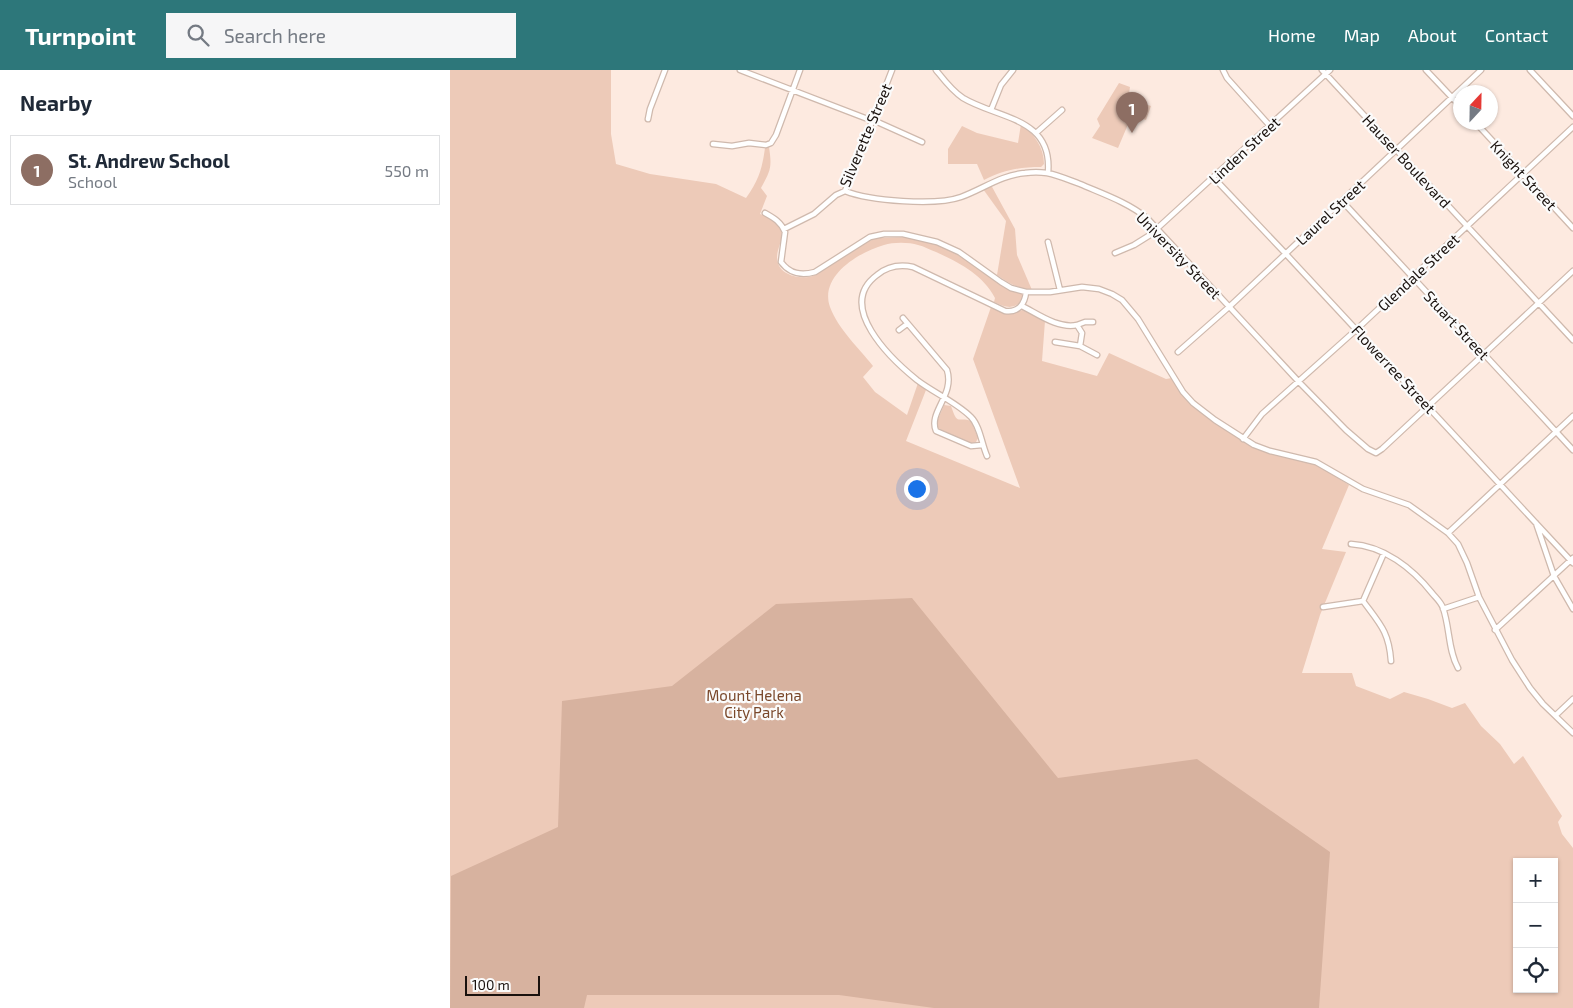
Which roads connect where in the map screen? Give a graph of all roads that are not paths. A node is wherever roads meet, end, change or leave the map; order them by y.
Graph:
1 (665, 70) edge
2 (740, 70) edge
3 (800, 70) edge
4 (892, 70) edge
5 (936, 70) edge
6 (1013, 70) edge
7 (1223, 70) edge
8 (1426, 70) edge
9 (1481, 70) edge
10 (1530, 70) edge
11 (1326, 71) edge
12 (792, 90) junction
13 (1452, 98) junction
14 (991, 110) junction
15 (1062, 110) dead end
16 (1573, 116) edge
17 (864, 118) dead end
18 (648, 119) dead end
19 (873, 120) junction
20 (1270, 126) junction
21 (1573, 127) edge
22 (1482, 130) edge
23 (1036, 133) junction
24 (922, 142) dead end
25 (713, 144) dead end
26 (1396, 150) junction
27 (1048, 173) junction
28 (1523, 174) junction
29 (1214, 178) junction
30 (845, 191) junction
31 (1342, 201) junction
32 (765, 213) dead end
33 (1468, 226) junction
34 (784, 228) junction
35 (1573, 228) edge
36 (1156, 229) junction
37 (1048, 242) dead end
38 (1286, 252) junction
39 (1115, 253) dead end
40 (1573, 271) edge
41 (1412, 277) junction
42 (1060, 290) junction
43 (1026, 292) junction
44 (1539, 302) junction
45 (1022, 306) junction
46 (1229, 307) junction
47 (903, 318) dead end
48 (1093, 322) dead end
49 (908, 324) junction
50 (1076, 326) junction
51 (1357, 329) junction
52 (899, 330) dead end
53 (1573, 340) edge
54 (1055, 342) dead end
55 (1080, 346) junction
56 (1178, 352) dead end
57 (1484, 354) junction
58 (1097, 355) dead end
59 (1299, 382) junction
60 (943, 398) junction
61 (1428, 406) junction
62 (1573, 416) edge
63 (1556, 432) junction
64 (1243, 439) junction
65 (982, 445) junction
66 (1573, 450) edge
67 (987, 456) dead end
68 (1500, 483) junction
69 (1535, 521) junction
70 (1448, 533) junction
71 (1351, 544) dead end
72 (1384, 553) junction
73 (1572, 560) edge
74 (1554, 576) junction
75 (1479, 597) junction
76 (1363, 601) junction
77 (1323, 607) dead end
78 (1443, 609) junction
79 (1573, 609) edge
80 (1495, 630) junction
81 (1391, 661) dead end
82 (1458, 668) dead end
83 (1573, 699) edge
84 (1556, 715) junction
85 (1573, 734) edge

1 - 18 street
2 - 12 street
3 - 12 street
4 - 19 street, Silverette Street
5 - 14 street
6 - 14 street
7 - 20 street
8 - 13 street
9 - 13 street, Laurel Street
10 - 16 street
11 - 20 street, Linden Street
11 - 26 street, Hauser Boulevard
12 - 17 street
12 - 25 street
13 - 26 street, Laurel Street
14 - 23 street
15 - 23 street
19 - 24 street
19 - 30 street, Silverette Street
20 - 29 street, Linden Street
21 - 28 street, Glendale Street
22 - 28 street, Knight Street
23 - 27 street
26 - 31 street, Laurel Street
26 - 33 street, Hauser Boulevard
27 - 30 street, University Street
27 - 36 street, University Street
28 - 33 street, Glendale Street
28 - 35 street, Knight Street
29 - 36 street, Linden Street
29 - 38 street, Flowerree Street
30 - 34 street, Silverette Street
31 - 38 street, Laurel Street
31 - 41 street, Stuart Street
32 - 34 street
33 - 41 street, Glendale Street
33 - 44 street, Hauser Boulevard
34 - 43 street
36 - 39 street, Linden Street
36 - 46 street, University Street
37 - 42 street
38 - 46 street, Laurel Street
38 - 51 street, Flowerree Street
40 - 44 street
41 - 51 street, Glendale Street
41 - 57 street, Stuart Street
42 - 43 street
42 - 64 street
43 - 45 street
44 - 53 street, Hauser Boulevard
44 - 57 street
45 - 50 street
45 - 60 street
46 - 56 street, Laurel Street
46 - 59 street, University Street
47 - 49 street
48 - 50 street
49 - 52 street
49 - 60 street
50 - 55 street
51 - 59 street, Glendale Street
51 - 61 street, Flowerree Street
54 - 55 street
55 - 58 street
57 - 61 street
57 - 63 street, Stuart Street
59 - 61 street, University Street
59 - 64 street, Glendale Street
60 - 65 street
60 - 65 street
61 - 68 street, Flowerree Street
62 - 63 street
63 - 66 street, Stuart Street
63 - 68 street
64 - 70 street
65 - 67 street
68 - 69 street, Flowerree Street
68 - 70 street
69 - 73 street, Flowerree Street
69 - 74 street
70 - 75 street
71 - 72 street
72 - 76 street
72 - 78 street
73 - 74 street
74 - 79 street
74 - 80 street
75 - 78 street
75 - 80 street
76 - 77 street
76 - 81 street
78 - 82 street
80 - 84 street
83 - 84 street
84 - 85 street

